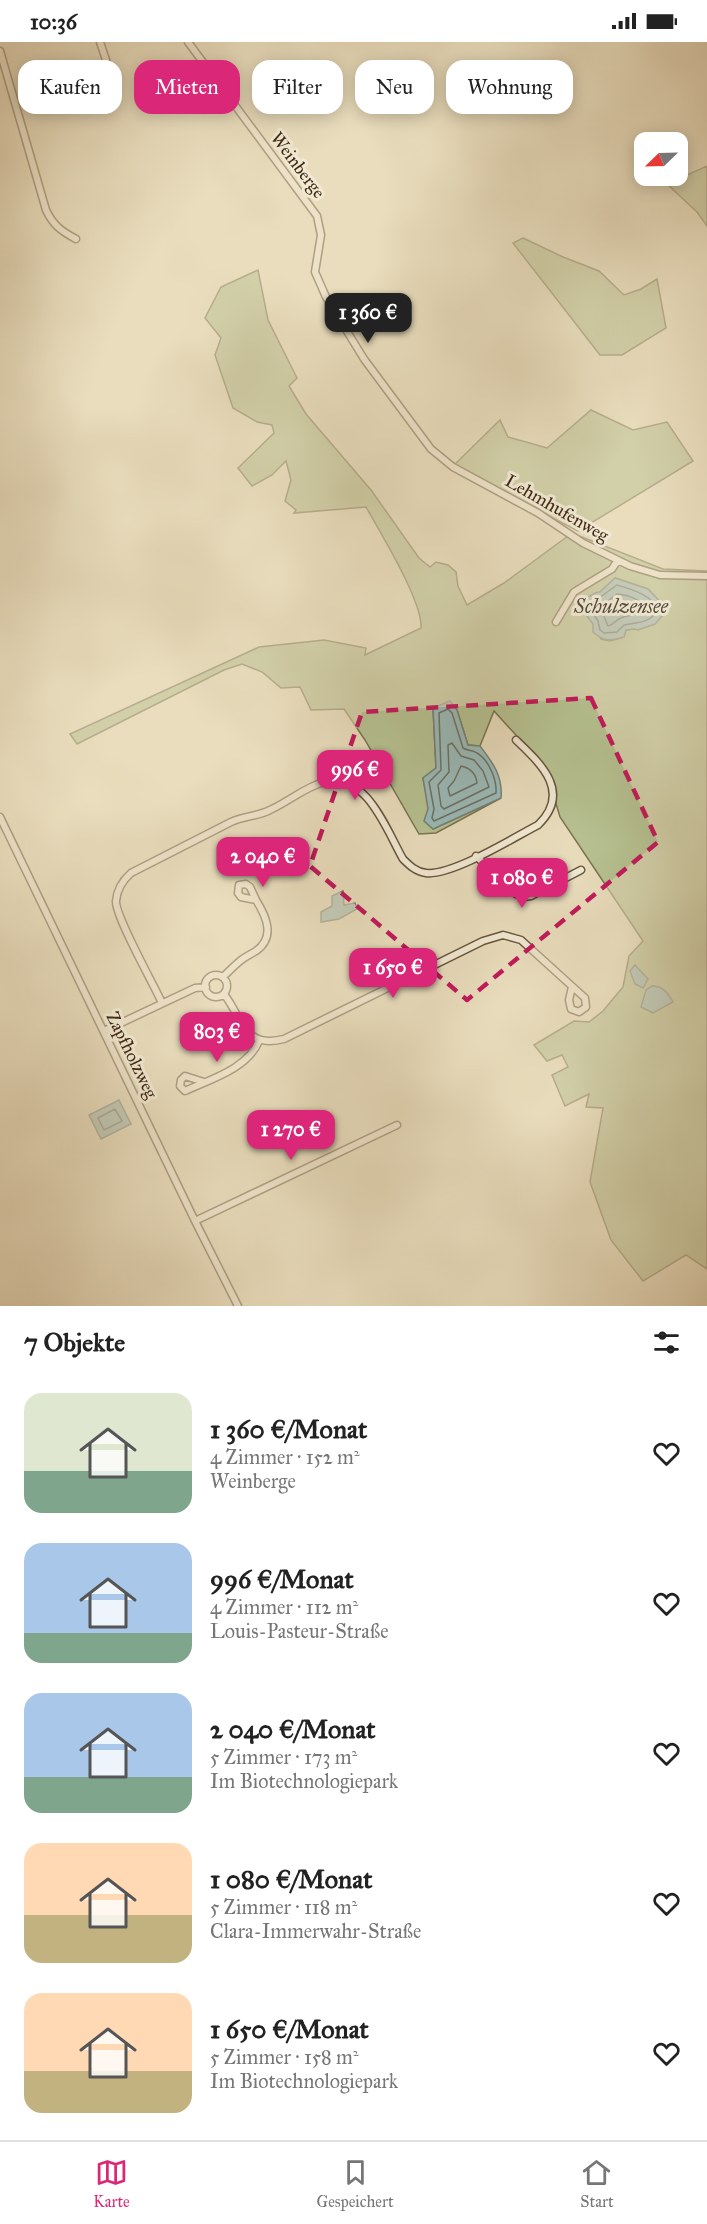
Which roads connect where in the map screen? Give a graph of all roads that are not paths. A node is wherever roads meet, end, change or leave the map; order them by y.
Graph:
1 (100, 42) edge
2 (188, 42) edge
3 (0, 51) edge
4 (106, 60) edge
5 (76, 239) dead end
6 (480, 481) joint
7 (618, 560) junction
8 (707, 576) edge
9 (556, 622) dead end
10 (516, 740) dead end
11 (0, 817) edge
12 (476, 856) junction
13 (581, 870) dead end
14 (256, 900) dead end
15 (223, 977) junction
16 (206, 987) junction
17 (572, 987) dead end
18 (224, 994) junction
19 (162, 1003) junction
20 (104, 1031) junction
21 (259, 1041) junction
22 (204, 1082) junction
23 (397, 1125) dead end
24 (195, 1221) junction
25 (238, 1306) edge

1 - 4 street
2 - 6 street, Weinberge
3 - 5 street
6 - 7 street, Lehmhufenweg
7 - 8 street, Lehmhufenweg
7 - 9 street, Lehmhufenweg
10 - 12 street
11 - 20 street, Zapfholzweg
12 - 13 street
12 - 19 street
14 - 15 street
15 - 16 street
15 - 18 street
16 - 18 street
16 - 19 street
17 - 21 street
18 - 21 street
19 - 20 street
20 - 24 street, Zapfholzweg
21 - 22 street
22 - 22 street
23 - 24 street
24 - 25 street, Zapfholzweg

